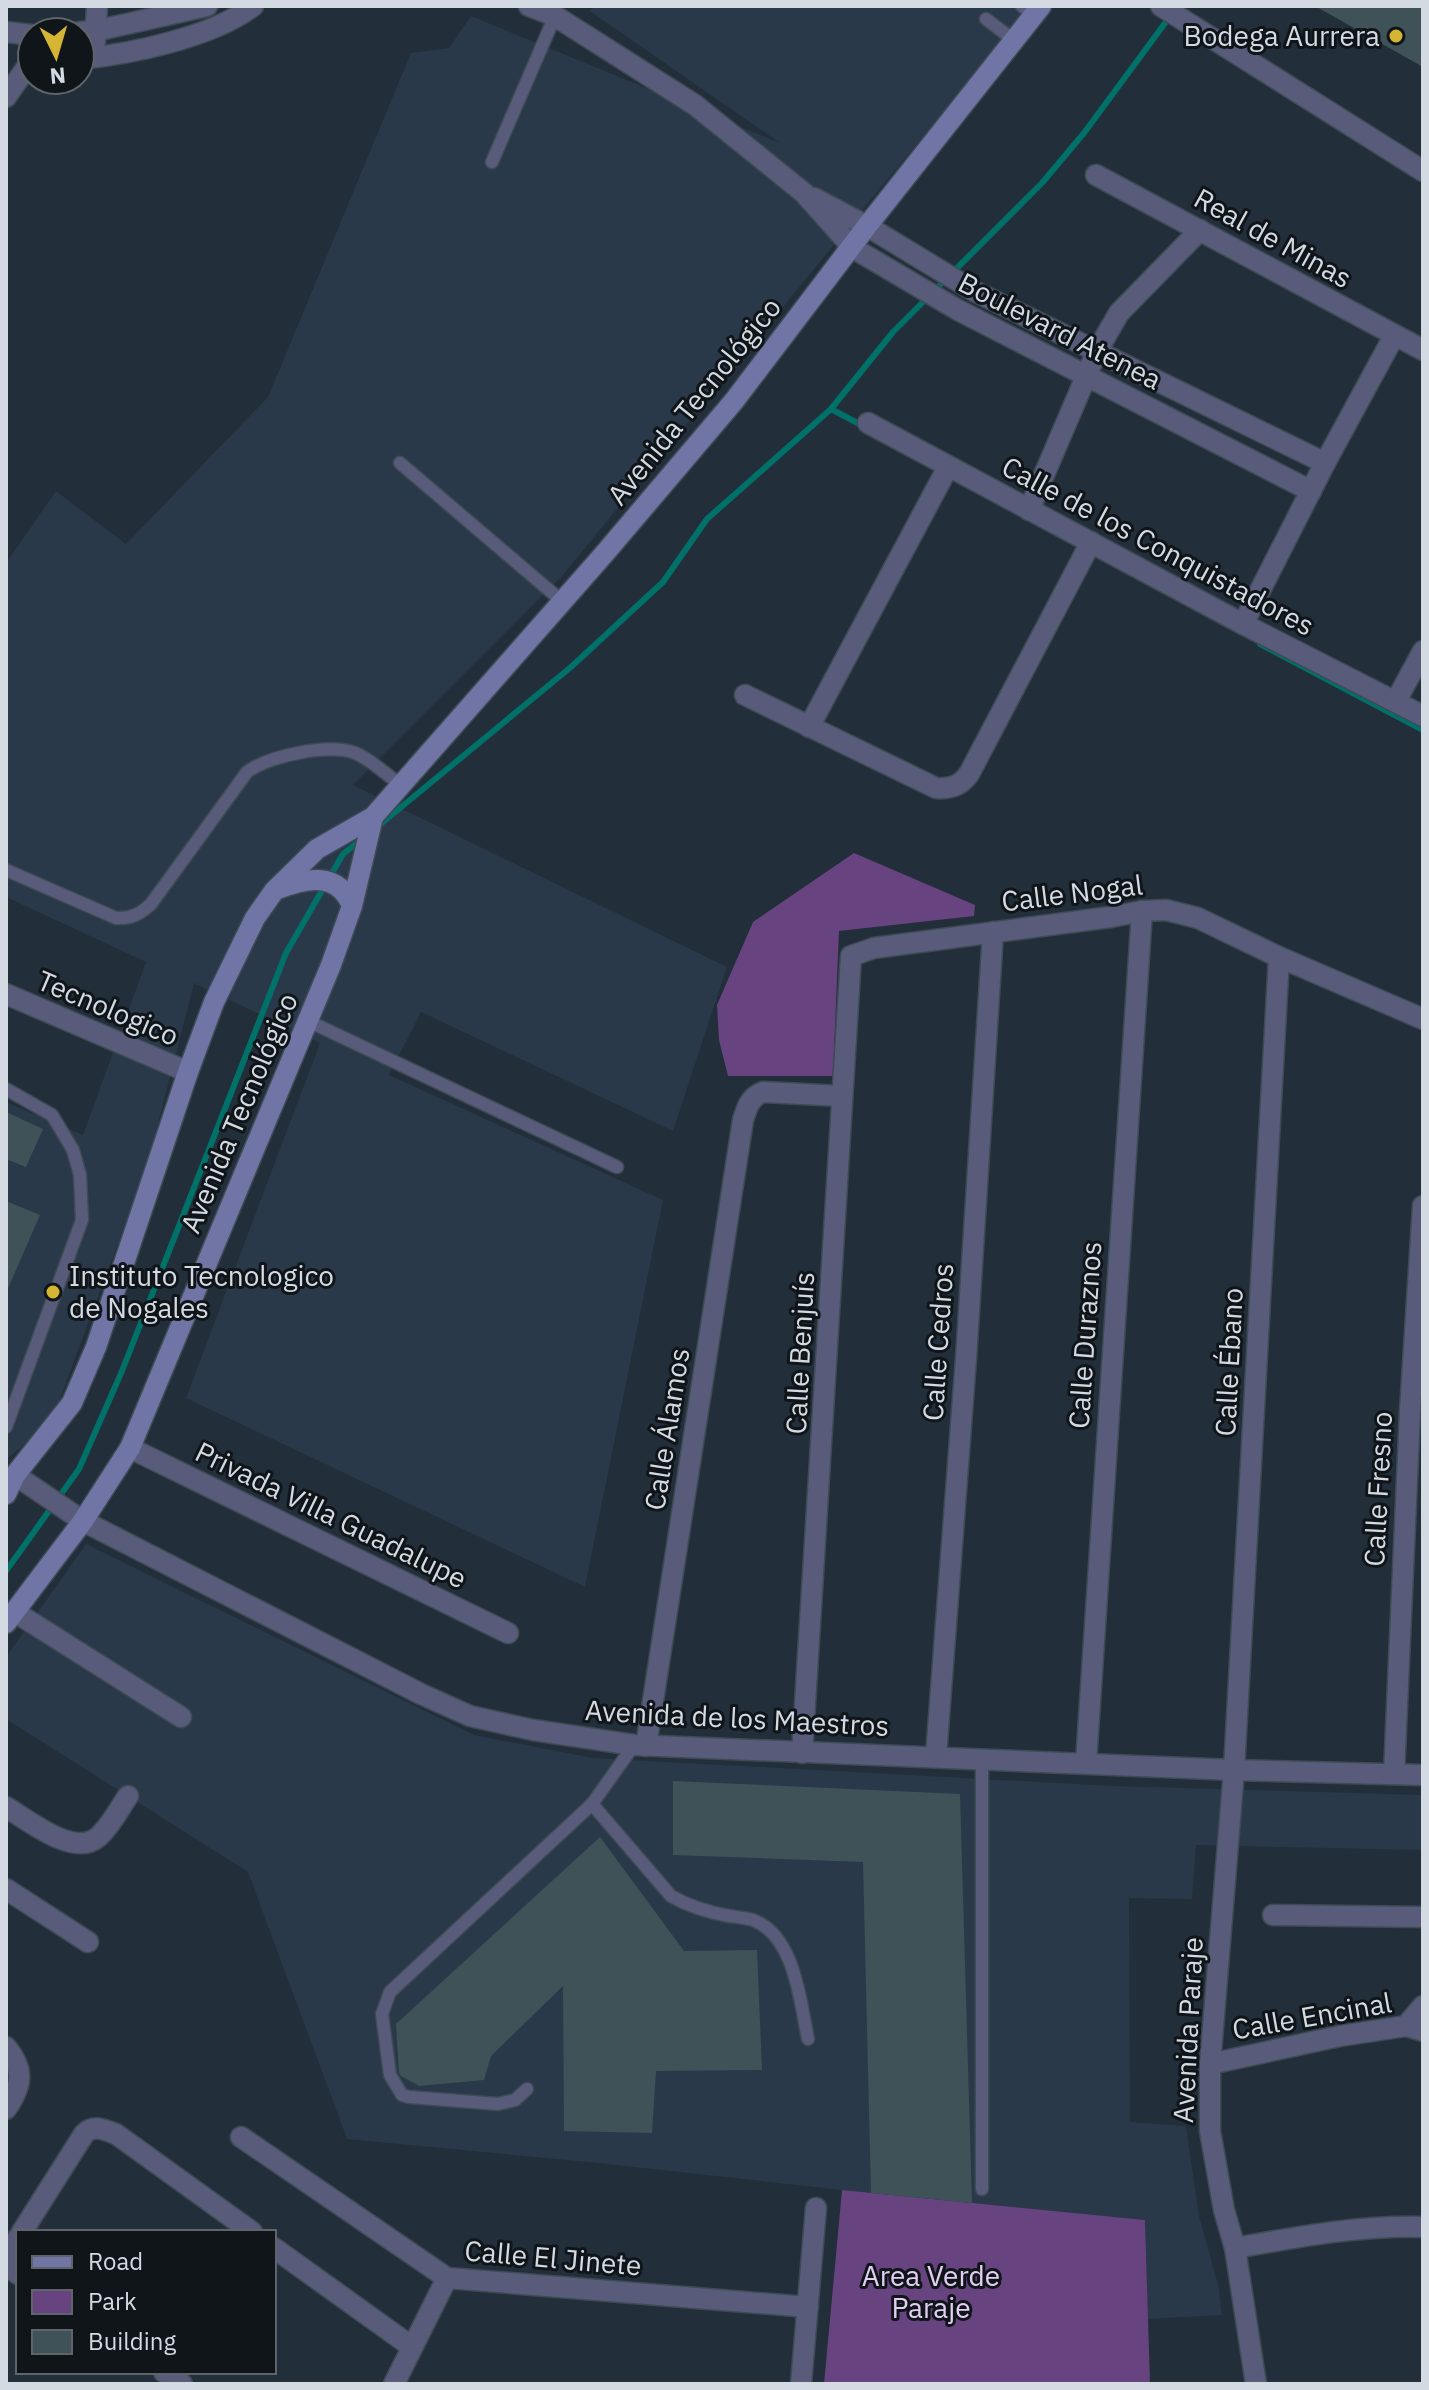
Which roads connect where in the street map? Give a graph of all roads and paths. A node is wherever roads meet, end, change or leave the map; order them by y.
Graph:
1 (207, 6) edge
2 (253, 6) edge
3 (529, 6) edge
4 (1161, 6) edge
5 (1033, 9) edge
6 (555, 16) junction
7 (986, 19) dead end
8 (96, 30) edge
9 (1015, 41) junction
10 (96, 56) edge
11 (492, 162) dead end
12 (1423, 171) edge
13 (1096, 175) dead end
14 (804, 193) junction
15 (867, 226) junction
16 (1200, 230) junction
17 (853, 248) junction
18 (1394, 336) junction
19 (1423, 350) edge
20 (1097, 351) junction
21 (1086, 376) junction
22 (868, 423) dead end
23 (400, 463) dead end
24 (1325, 463) junction
25 (948, 467) junction
26 (1311, 491) junction
27 (1029, 510) junction
28 (1091, 542) junction
29 (563, 602) junction
30 (1243, 624) junction
31 (1423, 651) edge
32 (745, 695) dead end
33 (1396, 701) junction
34 (1423, 716) edge
35 (809, 727) junction
36 (401, 785) junction
37 (373, 817) junction
38 (6, 870) edge
39 (274, 891) junction
40 (352, 906) junction
41 (1142, 911) junction
42 (993, 932) junction
43 (851, 956) joint
44 (1279, 957) junction
45 (6, 994) edge
46 (1423, 1019) edge
47 (308, 1021) junction
48 (188, 1072) junction
49 (6, 1089) edge
50 (842, 1096) junction
51 (617, 1167) dead end
52 (1423, 1206) edge
53 (6, 1427) edge
54 (130, 1448) junction
55 (14, 1479) edge
56 (79, 1519) junction
57 (10, 1617) edge
58 (508, 1633) dead end
59 (181, 1717) dead end
60 (640, 1745) junction
61 (802, 1753) junction
62 (936, 1756) junction
63 (982, 1760) junction
64 (1086, 1763) junction
65 (1234, 1770) junction
66 (1394, 1774) junction
67 (1423, 1775) edge
68 (128, 1796) dead end
69 (592, 1804) junction
70 (6, 1807) edge
71 (6, 1889) edge
72 (1273, 1915) dead end
73 (1423, 1917) edge
74 (88, 1942) dead end
75 (1423, 2006) edge
76 (1414, 2029) edge
77 (808, 2039) dead end
78 (6, 2047) edge
79 (1210, 2064) junction
80 (527, 2089) dead end
81 (6, 2109) edge
82 (241, 2137) dead end
83 (982, 2189) dead end
84 (816, 2208) dead end
85 (1423, 2227) edge
86 (23, 2230) edge
87 (249, 2230) edge
88 (1235, 2248) junction
89 (276, 2249) edge
90 (447, 2278) junction
91 (808, 2307) junction
92 (412, 2347) junction
93 (394, 2384) edge
94 (801, 2384) edge
95 (1256, 2384) edge

1 - 8 street
2 - 10 street
3 - 6 street, Boulevard Atenea
4 - 12 street
5 - 9 main road, Avenida Tecnológico
6 - 11 lane
6 - 14 street, Boulevard Atenea
7 - 9 lane
9 - 15 main road, Avenida Tecnológico
13 - 16 street, Real de Minas
14 - 15 street, Boulevard Atenea
14 - 17 street, Boulevard Atenea
15 - 17 main road, Avenida Tecnológico
15 - 20 street, Boulevard Atenea
16 - 18 street, Real de Minas
16 - 20 street
17 - 21 street, Boulevard Atenea
17 - 29 main road, Avenida Tecnológico
18 - 19 street, Real de Minas
18 - 24 street
20 - 21 street
20 - 24 street, Boulevard Atenea
21 - 26 street, Boulevard Atenea
21 - 27 street
22 - 25 street, Calle de los Conquistadores
23 - 29 lane
24 - 26 street
25 - 27 street, Calle de los Conquistadores
25 - 35 street
26 - 30 street
27 - 28 street, Calle de los Conquistadores
28 - 30 street, Calle de los Conquistadores
28 - 35 street
29 - 36 main road, Avenida Tecnológico
30 - 33 street, Calle de los Conquistadores
31 - 33 street
32 - 35 street
33 - 34 street, Calle de los Conquistadores
36 - 37 main road, Avenida Tecnológico
36 - 38 lane
37 - 39 main road, Avenida Tecnológico
37 - 40 main road, Avenida Tecnológico
39 - 40 main road
39 - 48 main road, Avenida Tecnológico
40 - 47 main road, Avenida Tecnológico
41 - 42 street, Calle Nogal
41 - 44 street, Calle Nogal
41 - 64 street, Calle Duraznos
42 - 43 street, Calle Nogal
42 - 62 street, Calle Cedros
43 - 50 street, Calle Benjuís
44 - 46 street, Calle Nogal
44 - 65 street, Calle Ébano
45 - 48 street, Tecnologico
47 - 51 lane
47 - 54 main road, Avenida Tecnológico
48 - 55 main road, Avenida Tecnológico
49 - 53 lane
50 - 60 street, Calle Álamos
50 - 61 street, Calle Benjuís
52 - 66 street, Calle Fresno
54 - 56 main road, Avenida Tecnológico
54 - 58 street, Privada Villa Guadalupe
55 - 56 street, Avenida de los Maestros
56 - 57 main road, Avenida Tecnológico
56 - 60 street, Avenida de los Maestros
57 - 59 street
60 - 61 street, Avenida de los Maestros
60 - 69 lane
61 - 62 street, Avenida de los Maestros
62 - 63 street, Avenida de los Maestros
63 - 64 street, Avenida de los Maestros
63 - 83 lane
64 - 65 street, Avenida de los Maestros
65 - 66 street, Avenida de los Maestros
65 - 79 street, Avenida Paraje
66 - 67 street, Avenida de los Maestros
68 - 70 street
69 - 77 lane
69 - 80 lane
71 - 74 street
72 - 73 street
75 - 76 street
76 - 79 street, Calle Encinal
78 - 81 street
79 - 88 street, Avenida Paraje
82 - 90 street, Calle El Jinete
84 - 91 street
85 - 88 street
86 - 87 street
88 - 95 street, Avenida Paraje
89 - 92 street
90 - 91 street, Calle El Jinete
90 - 92 street
91 - 94 street
92 - 93 street

